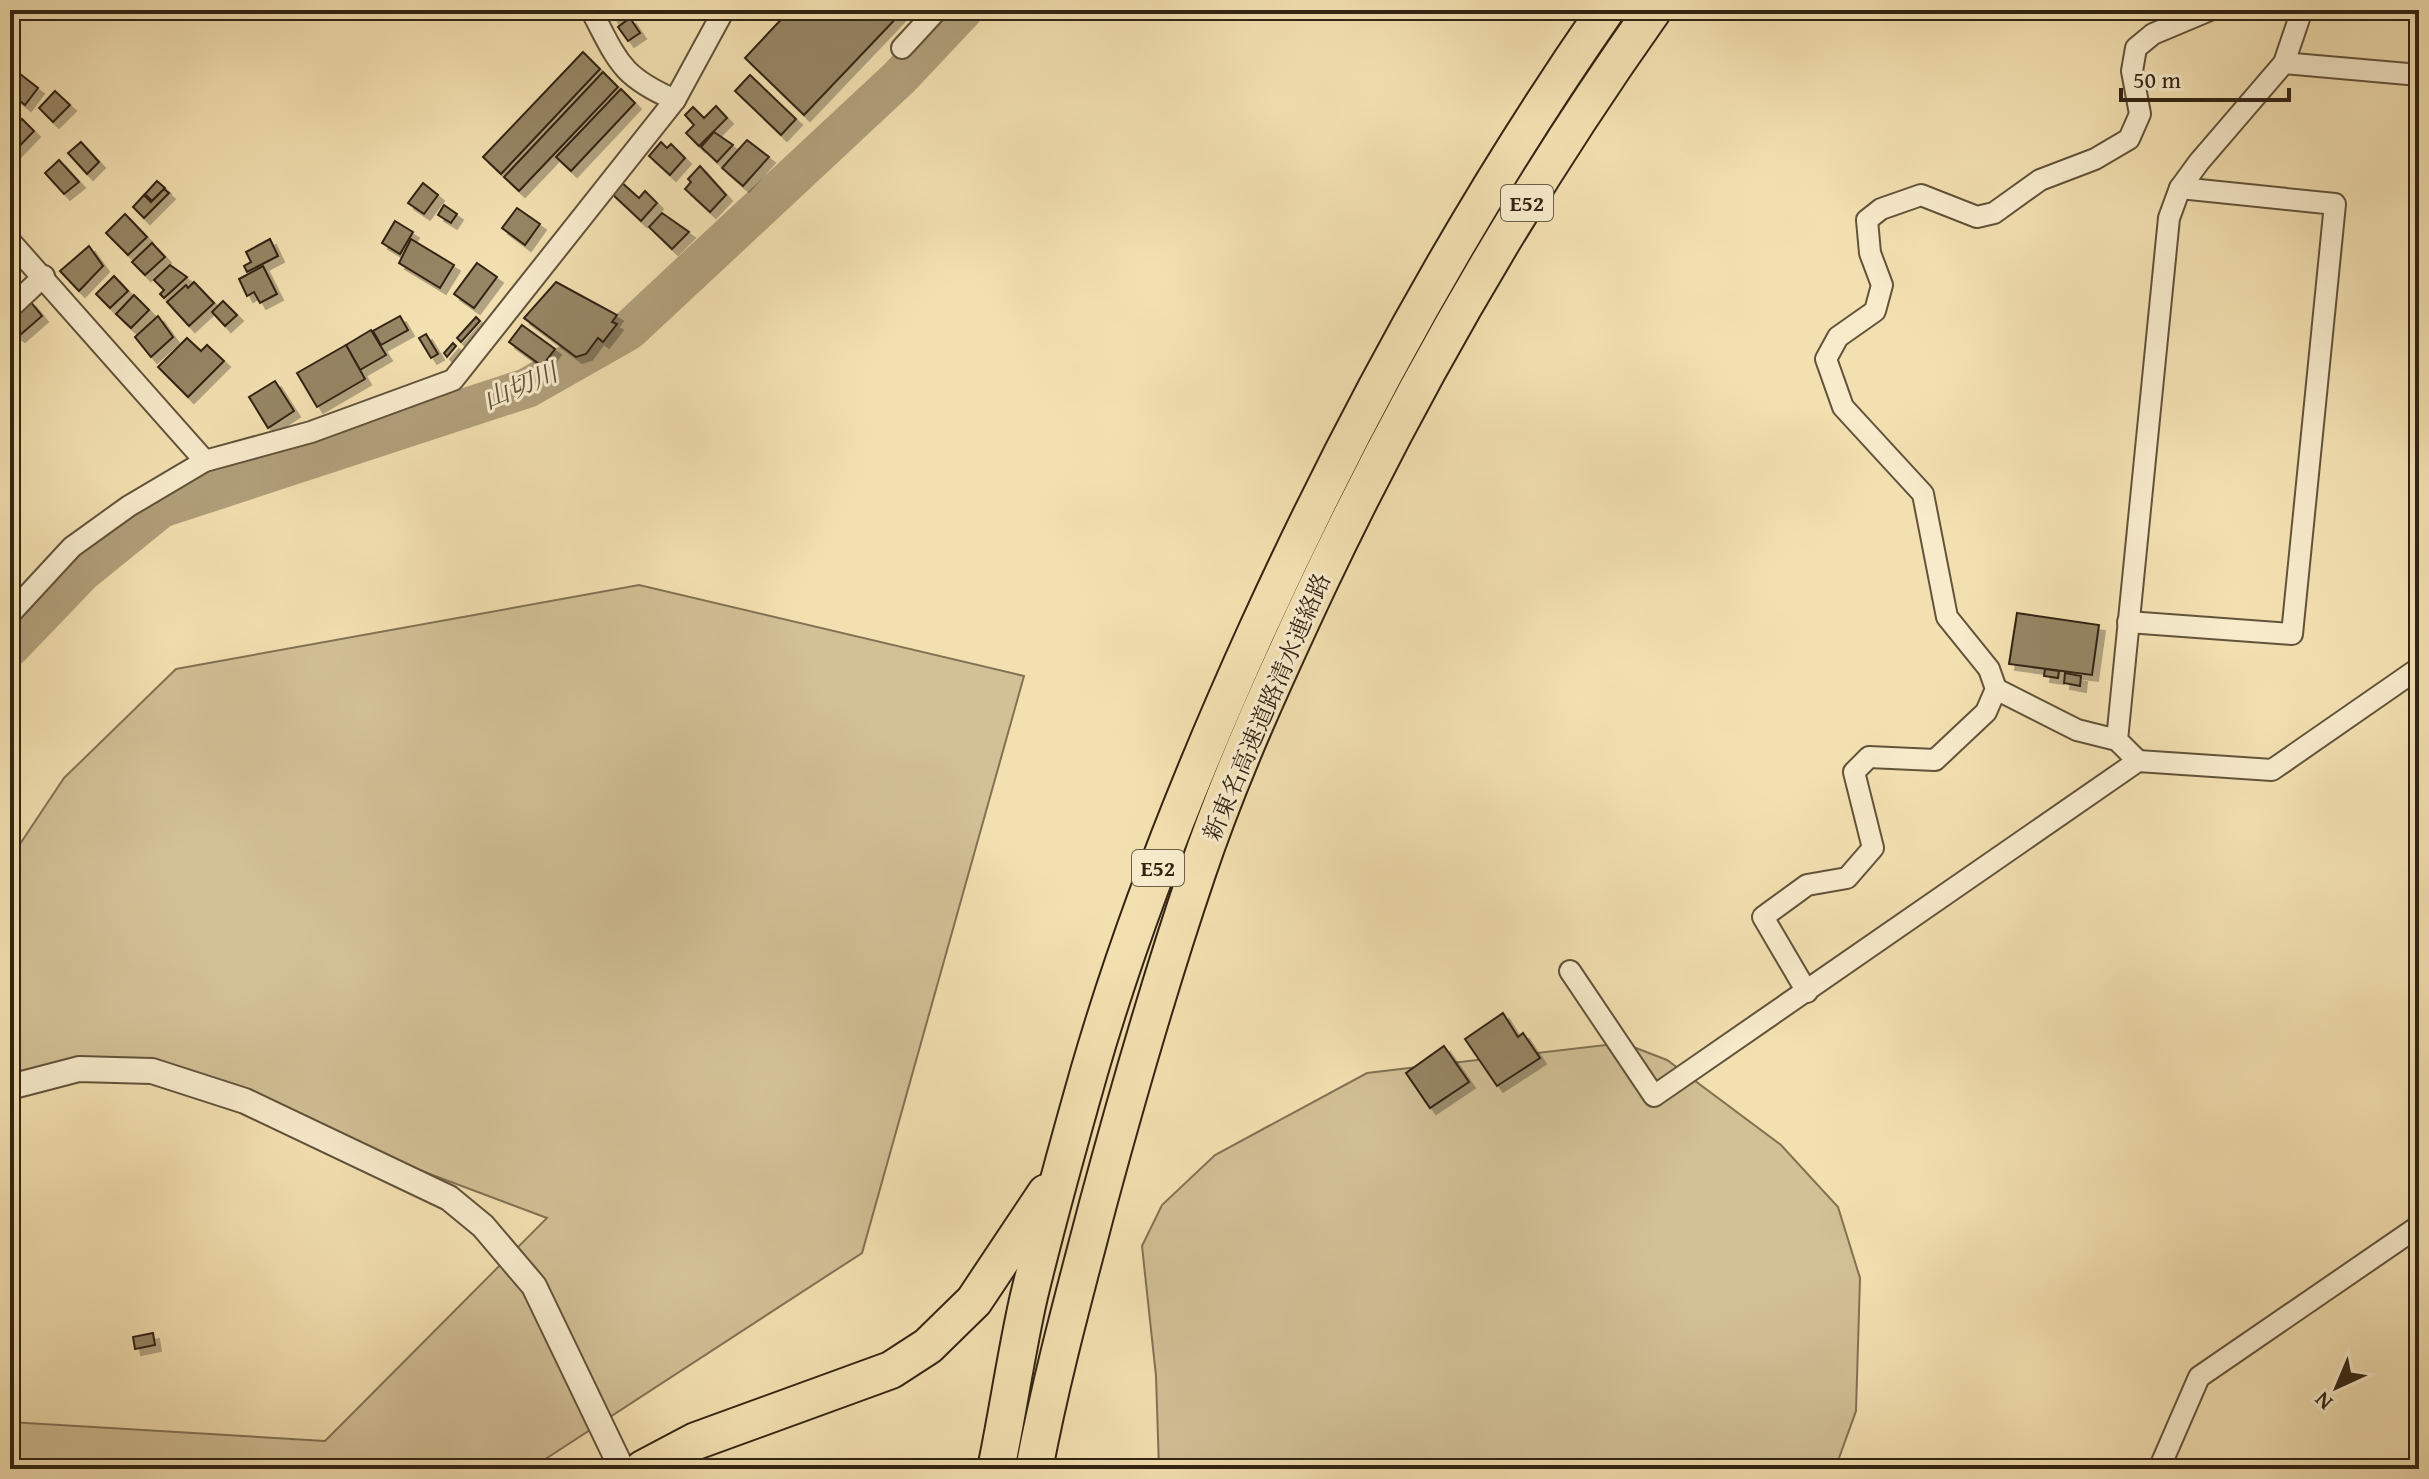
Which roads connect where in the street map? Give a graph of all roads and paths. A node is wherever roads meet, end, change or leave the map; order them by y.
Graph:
1 (591, 10) edge
2 (724, 10) edge
3 (937, 10) edge
4 (1606, 10) edge
5 (1653, 10) edge
6 (2210, 10) edge
7 (2302, 10) edge
8 (902, 48) dead end
9 (2284, 63) junction
10 (2419, 75) edge
11 (675, 100) junction
12 (2180, 188) junction
13 (10, 241) edge
14 (44, 276) junction
15 (10, 308) edge
16 (205, 461) junction
17 (10, 614) edge
18 (2128, 622) junction
19 (2419, 668) edge
20 (1996, 689) junction
21 (2117, 740) junction
22 (2138, 761) junction
23 (1570, 971) dead end
24 (1807, 992) junction
25 (10, 1087) edge
26 (1065, 1160) junction
27 (2419, 1226) edge
28 (1058, 1393) junction
29 (622, 1469) edge
30 (643, 1469) edge
31 (996, 1469) edge
32 (1034, 1469) edge
33 (1060, 1469) edge
34 (2159, 1469) edge

1 - 11 street
2 - 11 street
3 - 8 street
4 - 26 highway, 新東名高速道路清水連絡路 / E52
5 - 28 highway, 新東名高速道路清水連絡路 / E52
6 - 20 street
7 - 9 street
9 - 10 street
9 - 12 street
11 - 16 street
12 - 18 street
12 - 18 street
13 - 14 street
14 - 15 street
14 - 16 street
16 - 17 street
18 - 21 street
19 - 22 street
20 - 21 street
20 - 24 street
21 - 22 street
22 - 24 street
23 - 24 street
25 - 29 street
26 - 30 highway
26 - 31 highway, 新東名高速道路清水連絡路 / E52
27 - 34 street
28 - 32 highway
28 - 33 highway

